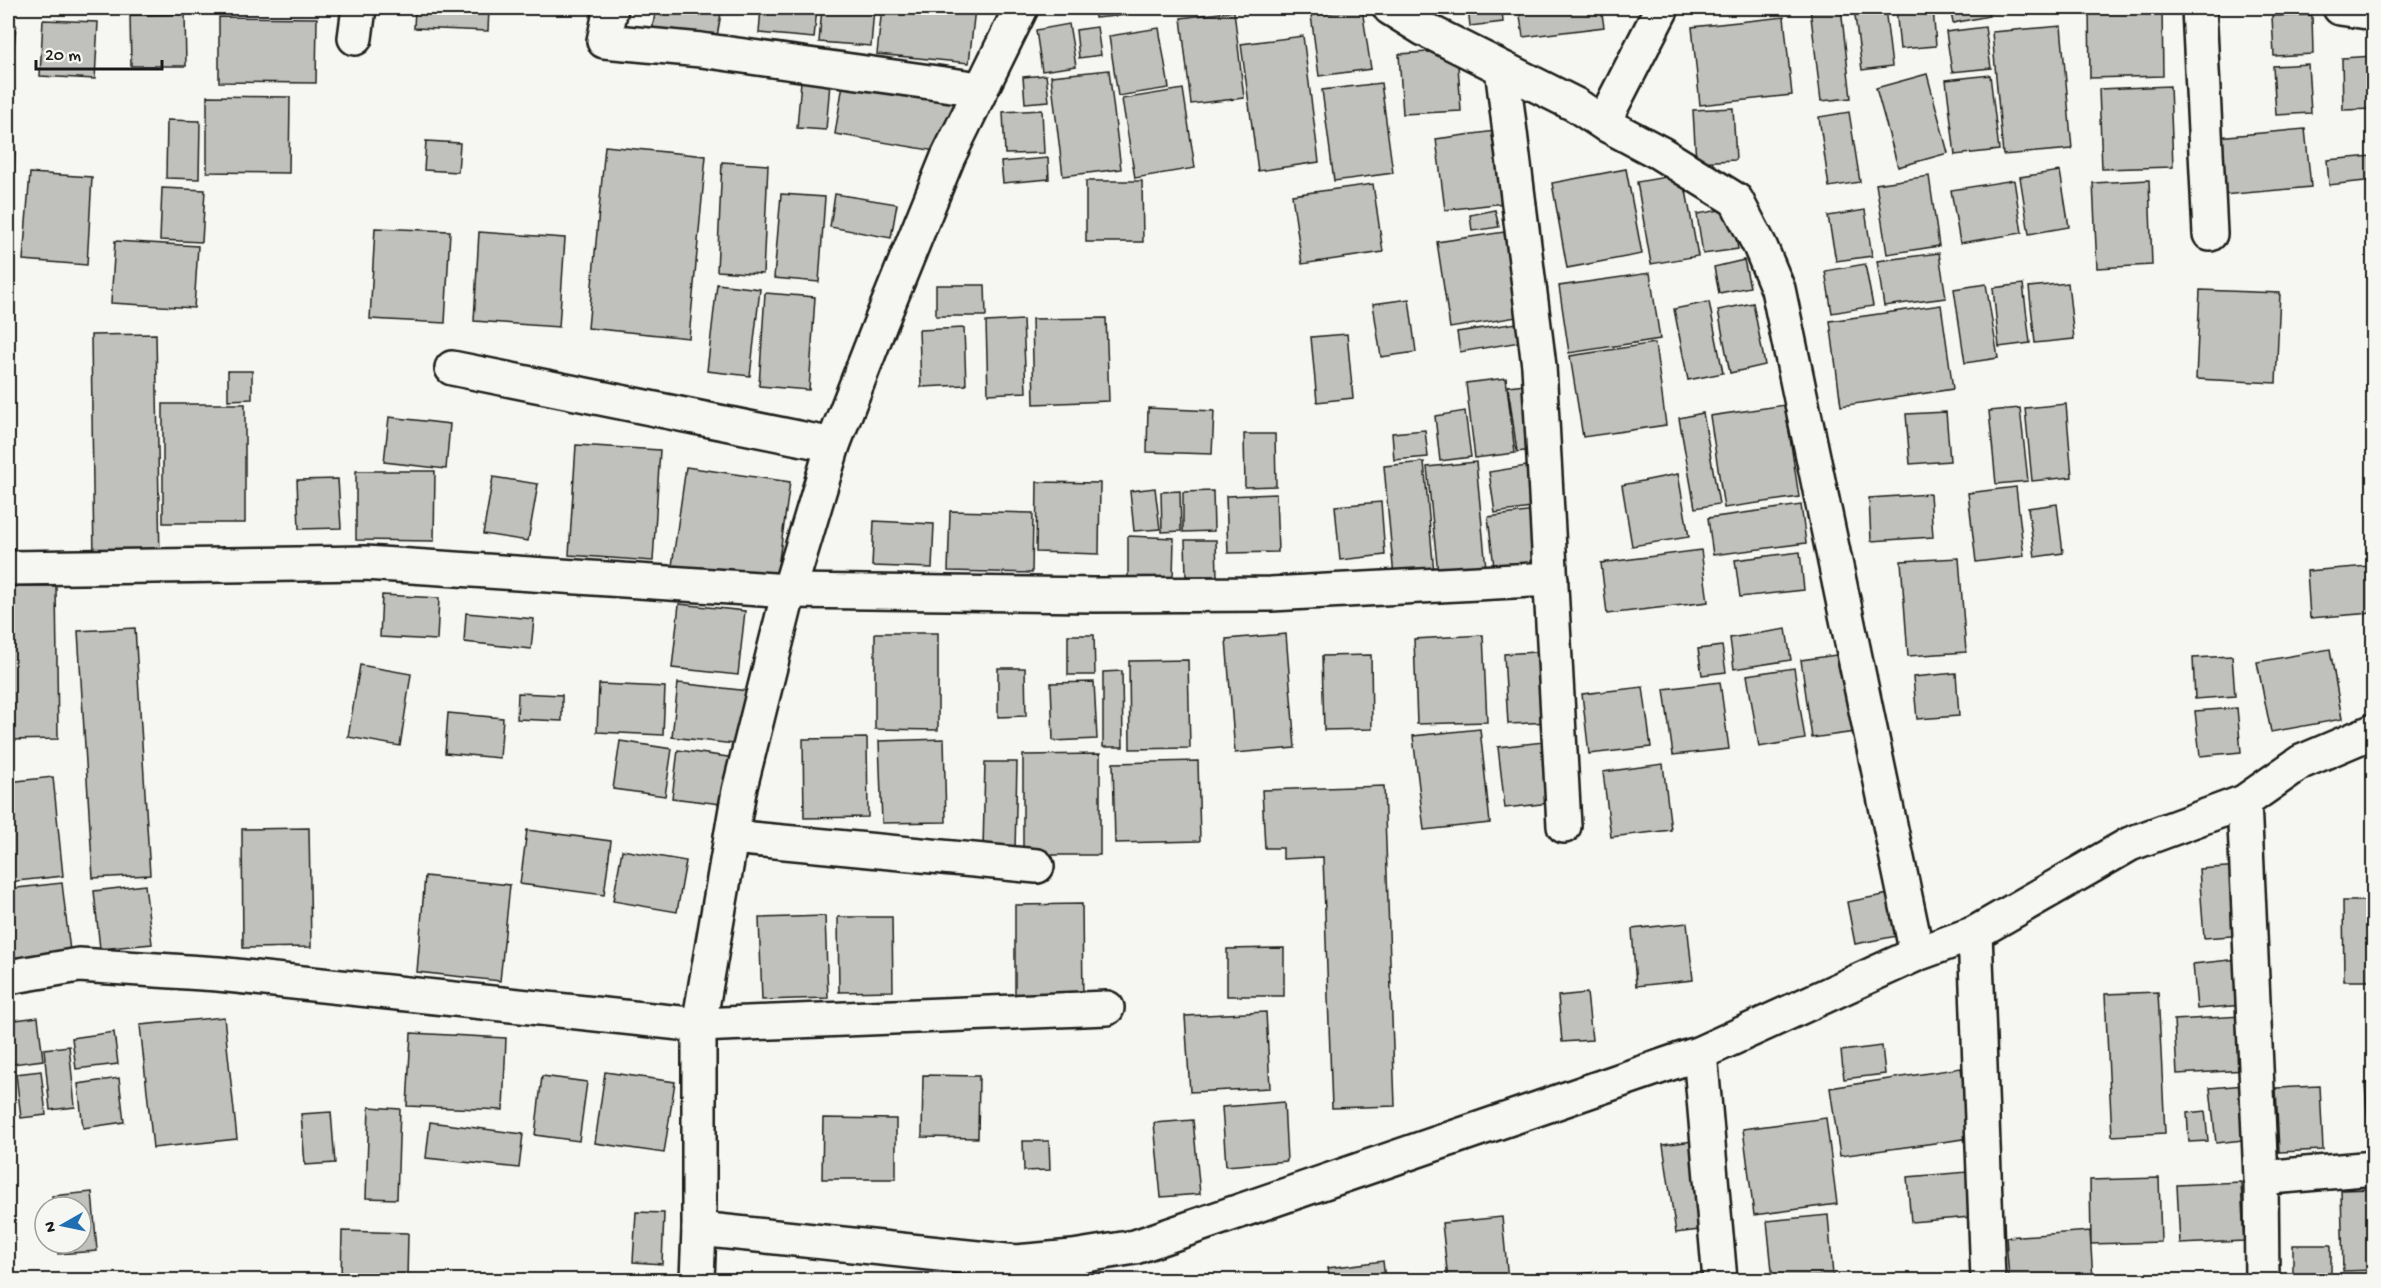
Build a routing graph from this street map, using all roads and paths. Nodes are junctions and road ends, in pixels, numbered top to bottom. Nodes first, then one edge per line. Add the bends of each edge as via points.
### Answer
1 (611, 8) edge
2 (1021, 8) edge
3 (1390, 8) edge
4 (1662, 8) edge
5 (2199, 8) edge
6 (2340, 8) edge
7 (2373, 13) edge
8 (1502, 68) junction
9 (980, 89) junction
10 (1603, 123) junction
11 (2210, 234) dead end
12 (452, 368) dead end
13 (832, 445) junction
14 (8, 568) edge
15 (1551, 579) junction
16 (789, 591) junction
17 (2373, 731) edge
18 (2244, 802) junction
19 (1564, 826) dead end
20 (731, 837) junction
21 (1037, 866) dead end
22 (1975, 933) junction
23 (1917, 954) junction
24 (8, 977) edge
25 (1107, 1008) dead end
26 (699, 1025) junction
27 (1700, 1053) junction
28 (2373, 1168) edge
29 (2261, 1178) junction
30 (699, 1229) junction
31 (1988, 1279) edge
32 (697, 1281) edge
33 (1720, 1281) edge
34 (2262, 1281) edge

1 - 9 street via 604,41 701,50
2 - 9 street
3 - 8 street
4 - 10 street
5 - 11 street
6 - 7 street
8 - 10 street
8 - 15 street via 1539,366
9 - 13 street via 948,157
10 - 23 street via 1736,200 1778,289
12 - 13 street
13 - 16 street
14 - 16 street via 365,563
15 - 16 street via 1271,594
15 - 19 street
16 - 20 street
17 - 18 street via 2301,762
18 - 22 street via 2130,844
18 - 29 street
20 - 21 street
20 - 26 street
22 - 23 street
22 - 31 street
23 - 27 street
24 - 26 street via 79,965 218,974
25 - 26 street
26 - 30 street
27 - 30 street via 1124,1249 1016,1262
27 - 33 street
28 - 29 street
29 - 34 street
30 - 32 street

